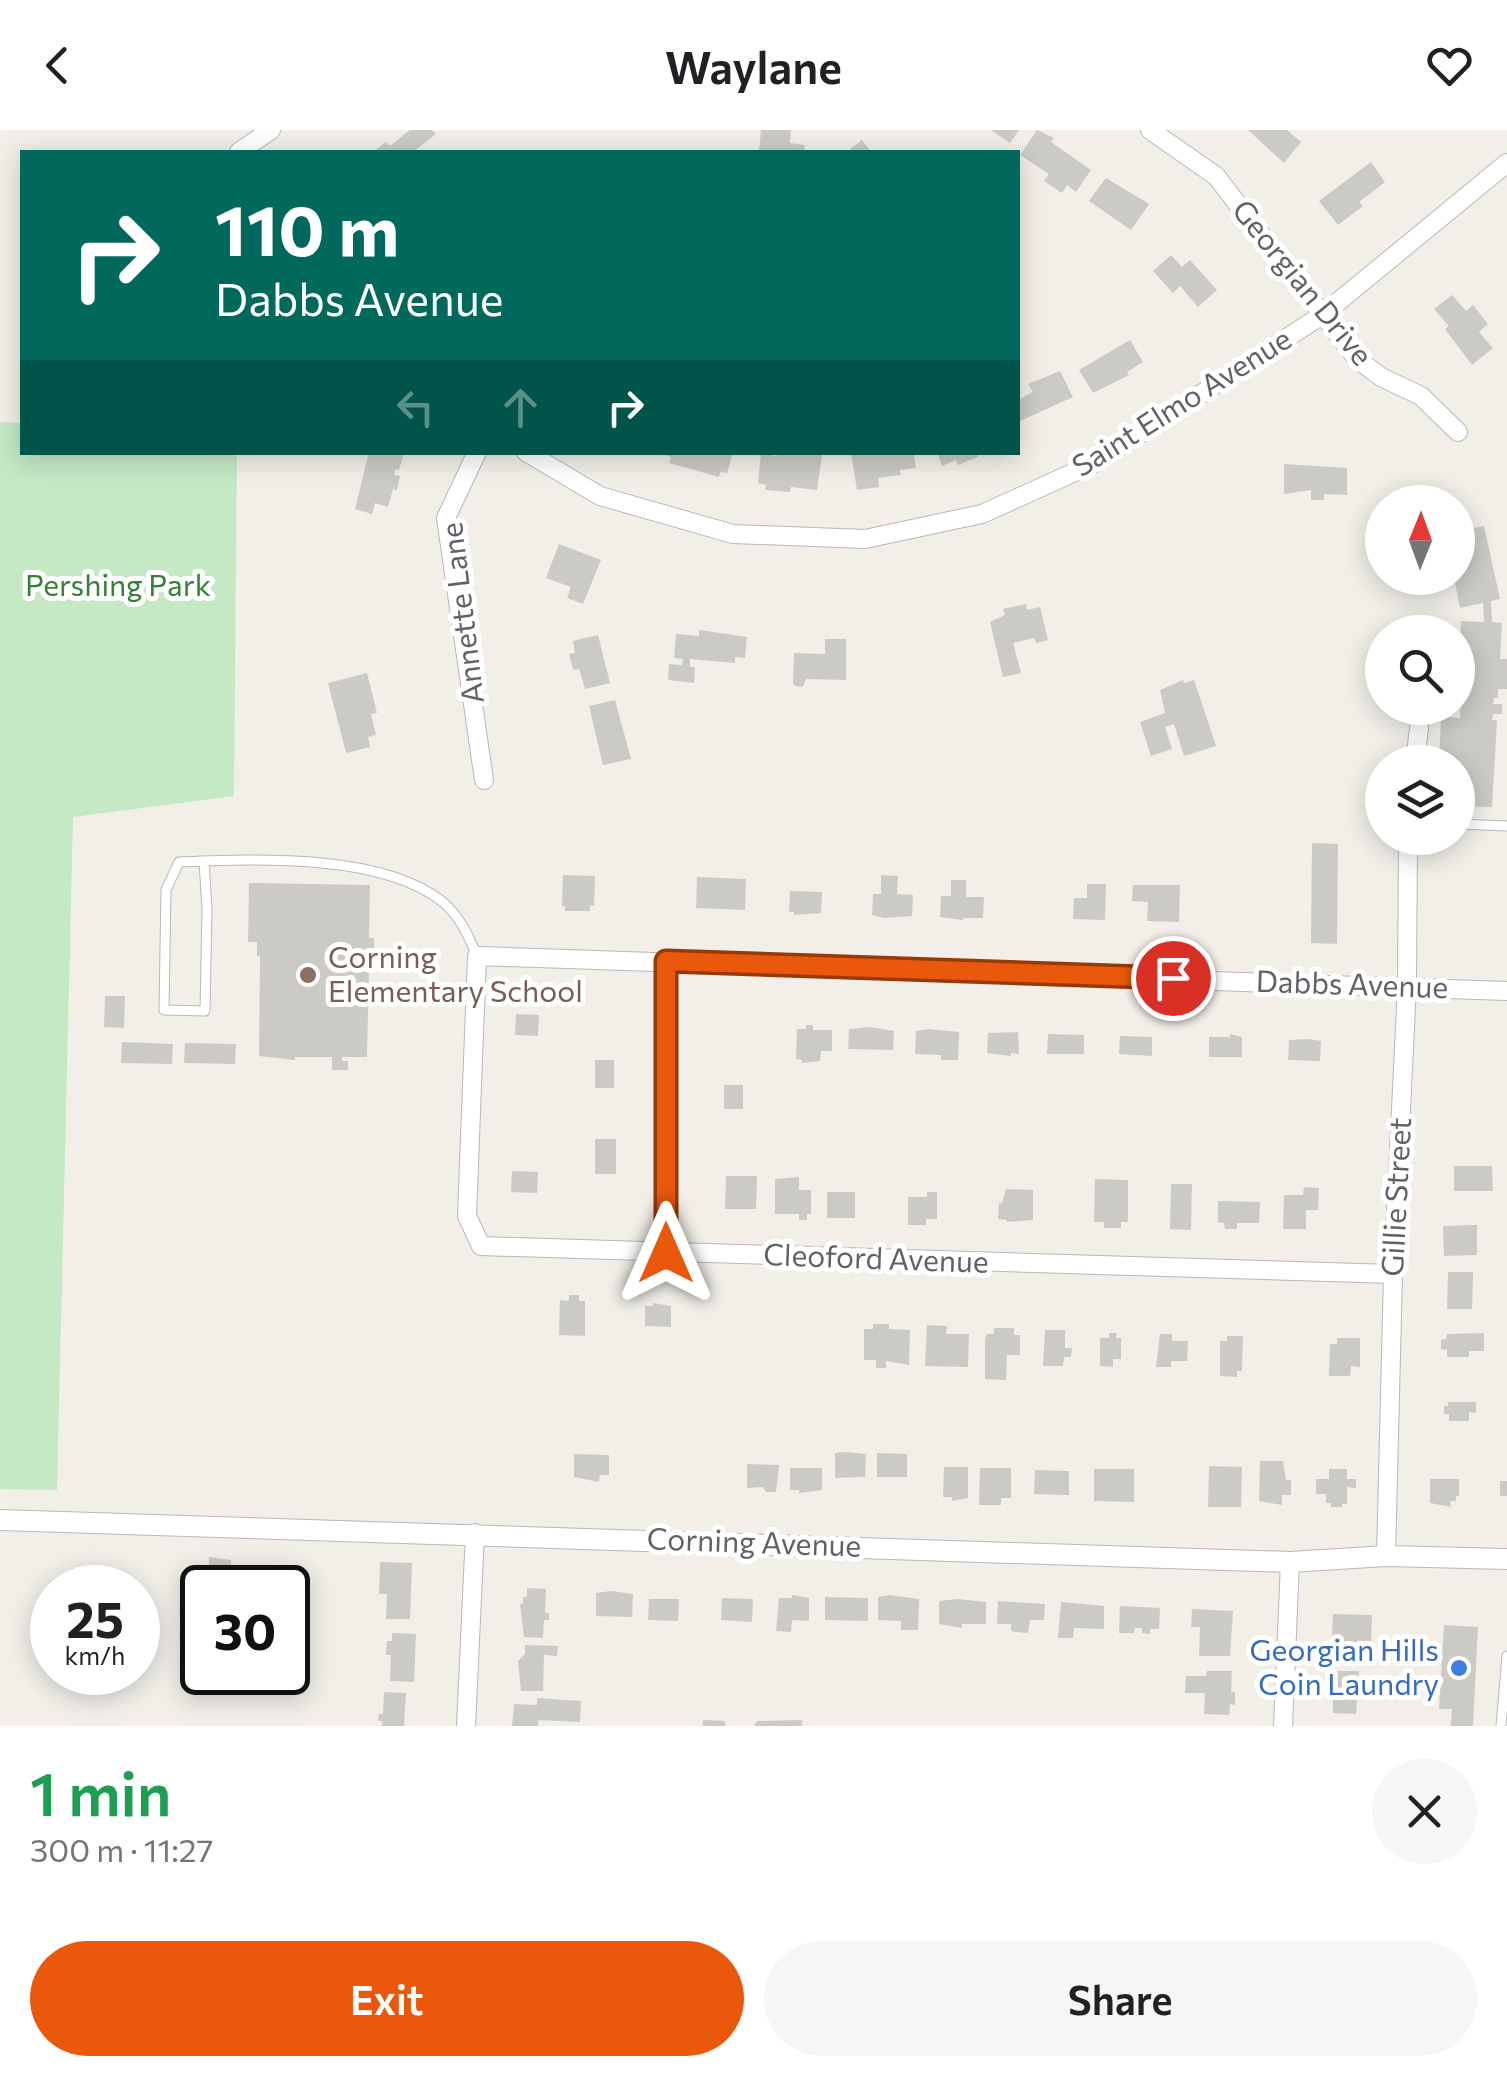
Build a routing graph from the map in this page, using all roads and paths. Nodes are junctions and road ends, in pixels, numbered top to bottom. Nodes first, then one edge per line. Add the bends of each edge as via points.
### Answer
1 (272, 130) edge
2 (1150, 130) edge
3 (242, 150) edge
4 (1507, 164) edge
5 (1322, 315) junction
6 (1458, 432) dead end
7 (476, 455) edge
8 (531, 455) edge
9 (1419, 728) dead end
10 (1417, 745) edge
11 (484, 780) dead end
12 (1475, 825) edge
13 (1507, 826) edge
14 (1408, 855) edge
15 (204, 862) junction
16 (477, 956) junction
17 (666, 961) junction
18 (1407, 986) junction
19 (1507, 991) edge
20 (666, 1253) junction
21 (1393, 1274) junction
22 (0, 1520) edge
23 (475, 1534) junction
24 (1386, 1556) junction
25 (1507, 1560) edge
26 (1290, 1562) junction
27 (1507, 1656) edge
28 (466, 1726) edge
29 (1283, 1726) edge
30 (1501, 1726) edge

1 - 3 street
2 - 5 street, Georgian Drive via 1216,176
4 - 5 street, Saint Elmo Avenue
5 - 6 street, Georgian Drive via 1368,368 1421,396
5 - 8 street, Saint Elmo Avenue via 1097,462 982,514 865,538 733,534 600,496
7 - 11 street, Annette Lane via 446,518
9 - 10 street
12 - 13 lane
14 - 18 street, Gillie Street
15 - 15 lane via 179,862 166,890 164,1010 205,1011
15 - 16 lane via 340,864 390,875 443,902
16 - 17 street, Dabbs Avenue
16 - 20 street, Cleoford Avenue via 466,1216 481,1246
17 - 18 street, Dabbs Avenue
17 - 20 street
18 - 19 street, Dabbs Avenue
18 - 21 street, Gillie Street
20 - 21 street, Cleoford Avenue
21 - 24 street, Gillie Street
22 - 23 street, Corning Avenue
23 - 26 street, Corning Avenue
23 - 28 street
24 - 25 street, Corning Avenue
24 - 26 street, Corning Avenue
26 - 29 street
27 - 30 lane

